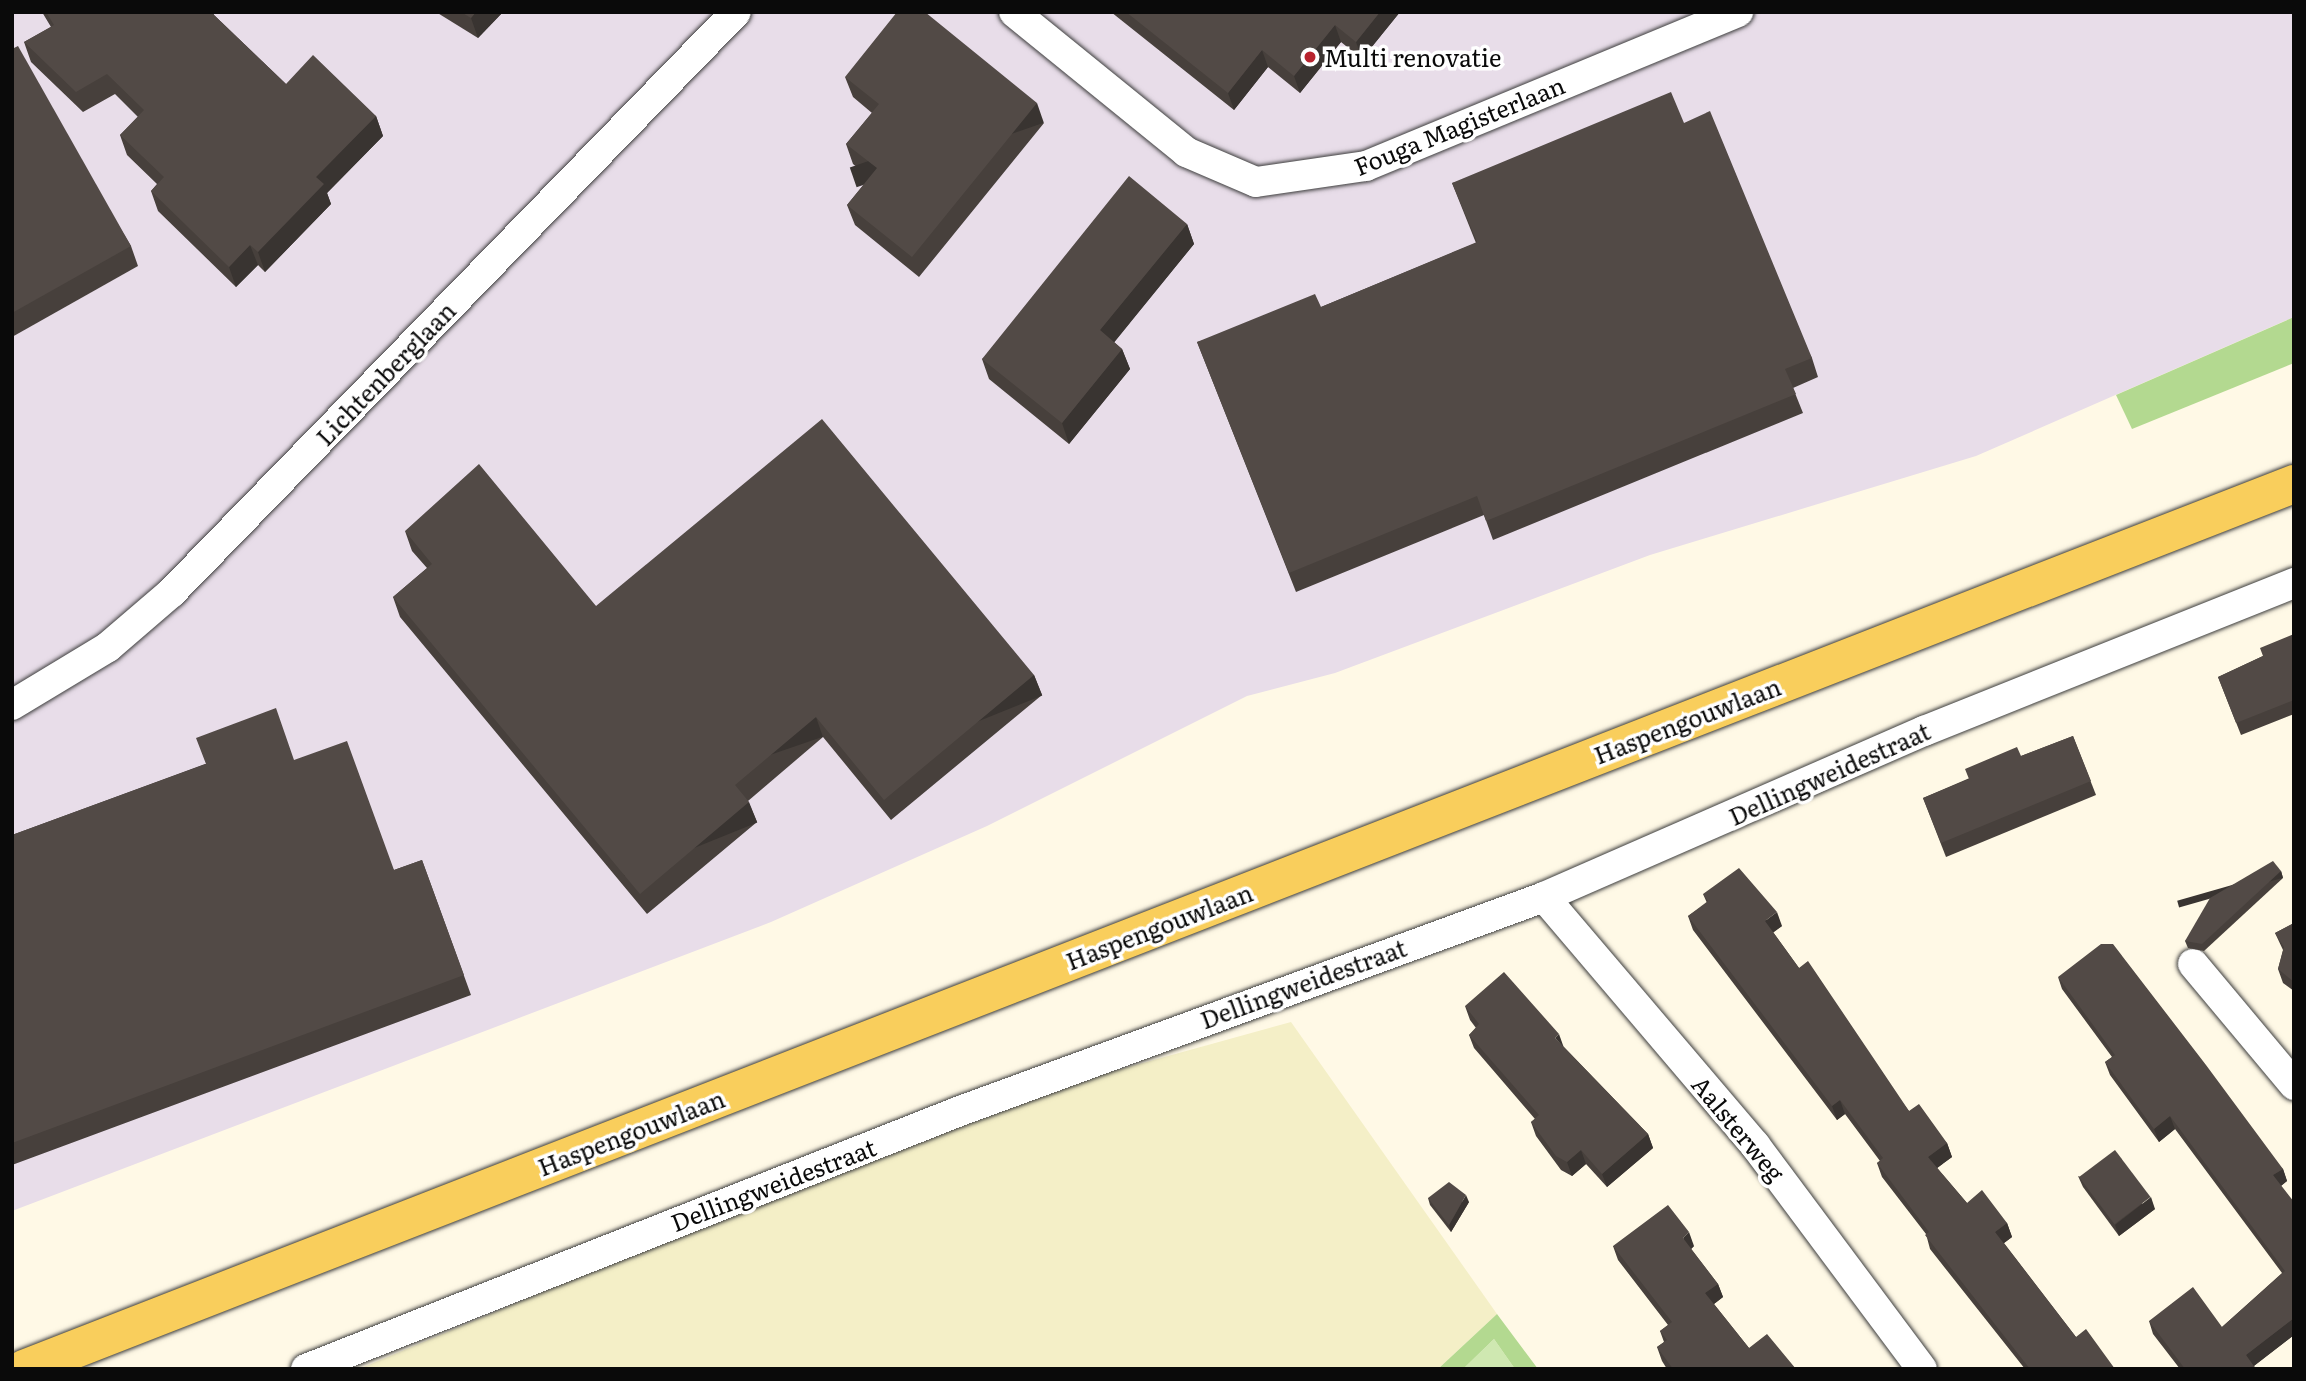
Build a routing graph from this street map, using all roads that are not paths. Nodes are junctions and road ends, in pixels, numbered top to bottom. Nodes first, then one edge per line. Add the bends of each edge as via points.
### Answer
1 (736, 12) edge
2 (1014, 12) edge
3 (1738, 12) edge
4 (2294, 484) edge
5 (2294, 583) edge
6 (12, 705) edge
7 (1545, 897) junction
8 (2193, 964) dead end
9 (2294, 1085) edge
10 (24, 1369) edge
11 (306, 1369) edge
12 (1922, 1369) edge

1 - 6 street, Lichtenberglaan via 171,593 108,647
2 - 3 street, Fouga Magisterlaan via 1186,152 1256,182 1366,166
4 - 10 main road, Haspengouwlaan
5 - 7 street, Dellingweidestraat via 1924,731
7 - 11 street, Dellingweidestraat via 960,1111
7 - 12 street, Aalsterweg via 1755,1145
8 - 9 street

